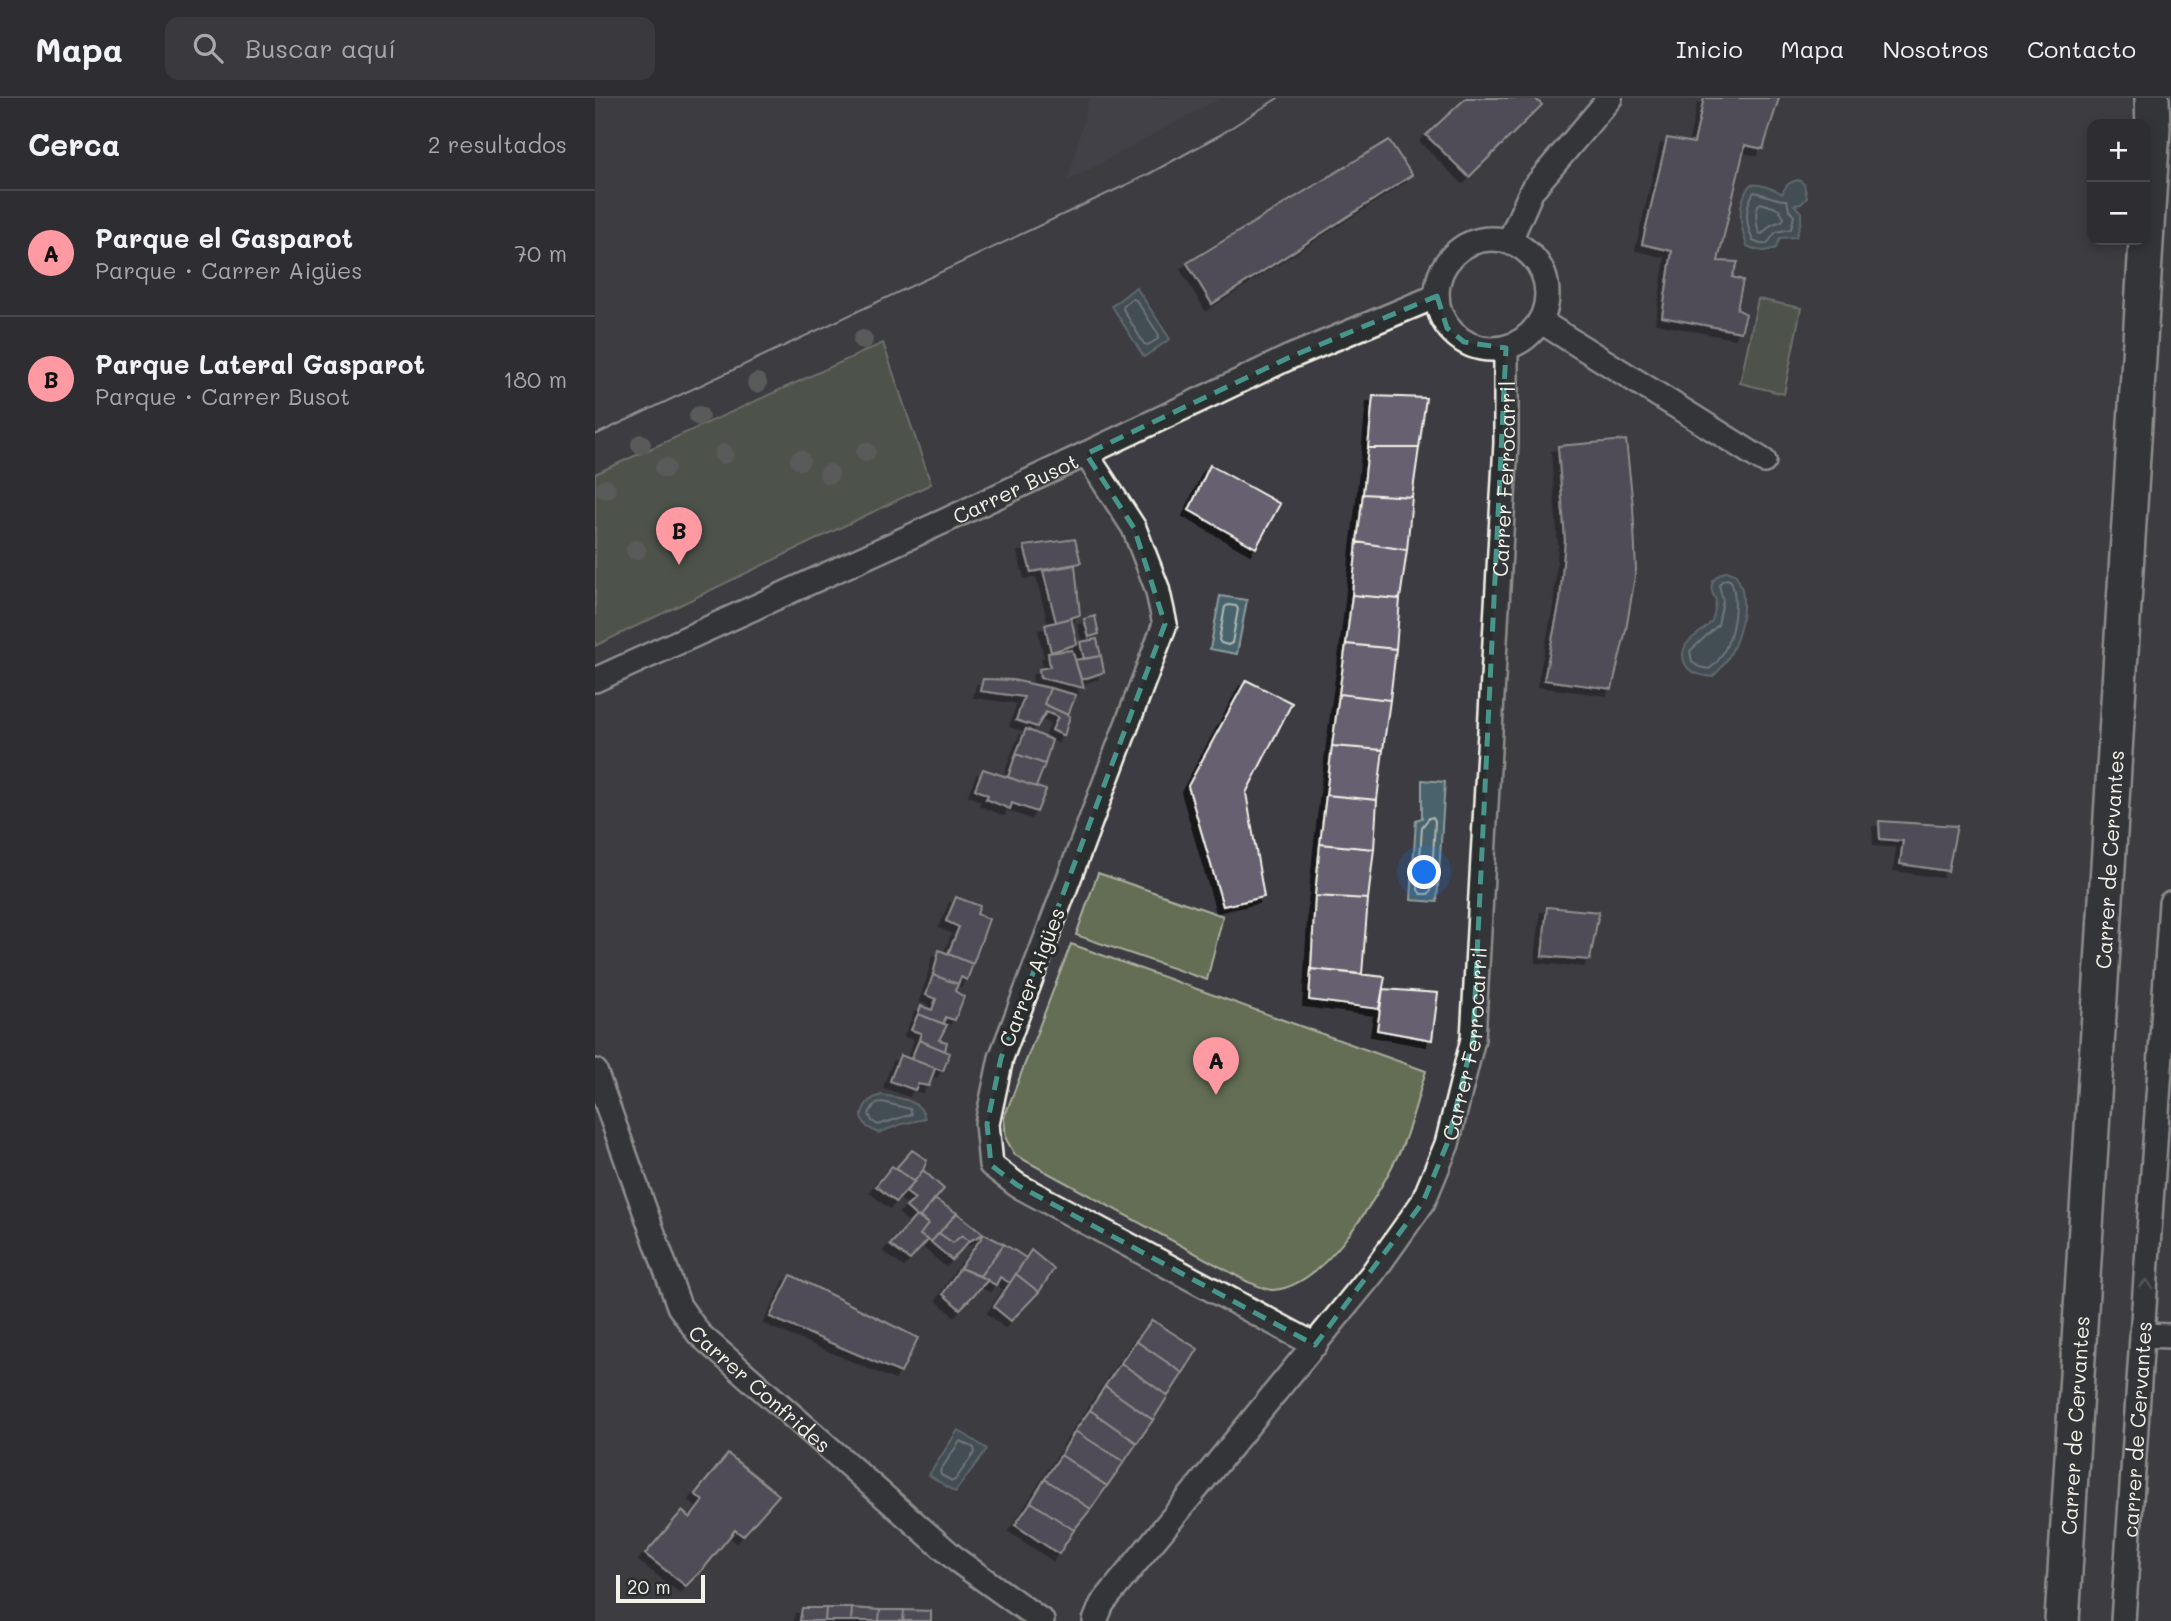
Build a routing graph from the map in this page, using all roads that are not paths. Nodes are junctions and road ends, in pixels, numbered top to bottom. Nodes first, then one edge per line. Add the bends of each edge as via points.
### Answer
1 (1610, 98) edge
2 (2152, 98) edge
3 (1509, 242) junction
4 (1437, 296) junction
5 (1540, 321) junction
6 (1506, 348) junction
7 (1086, 454) junction
8 (1764, 461) dead end
9 (595, 680) edge
10 (2171, 905) edge
11 (595, 1071) edge
12 (2142, 1335) junction
13 (2171, 1336) edge
14 (1315, 1345) junction
15 (1042, 1621) edge
16 (1095, 1621) edge
17 (2062, 1621) edge
18 (2123, 1621) edge

1 - 3 street via 1532,190
2 - 17 main road, Carrer de Cervantes
3 - 4 street via 1477,240 1457,249 1443,266
3 - 5 street via 1536,259 1546,279 1547,301
4 - 6 street via 1447,328 1464,342 1485,349
4 - 7 street, Carrer Busot via 1290,357
5 - 6 street via 1526,338
5 - 8 street
6 - 14 street, Carrer Ferrocarril via 1506,443 1473,1039 1447,1144 1423,1202
7 - 9 street, Carrer Busot
7 - 14 street, Carrer Aigües via 1134,528 1157,587 1165,624 1001,1058 987,1124 991,1165 1017,1185
12 -> 10 street, carrer de Cervantes
11 - 15 street, Carrer Confrides via 679,1306 699,1334 958,1561
12 - 13 street
12 - 18 street, carrer de Cervantes
14 - 16 street, Carrer Ferrocarril via 1102,1604

